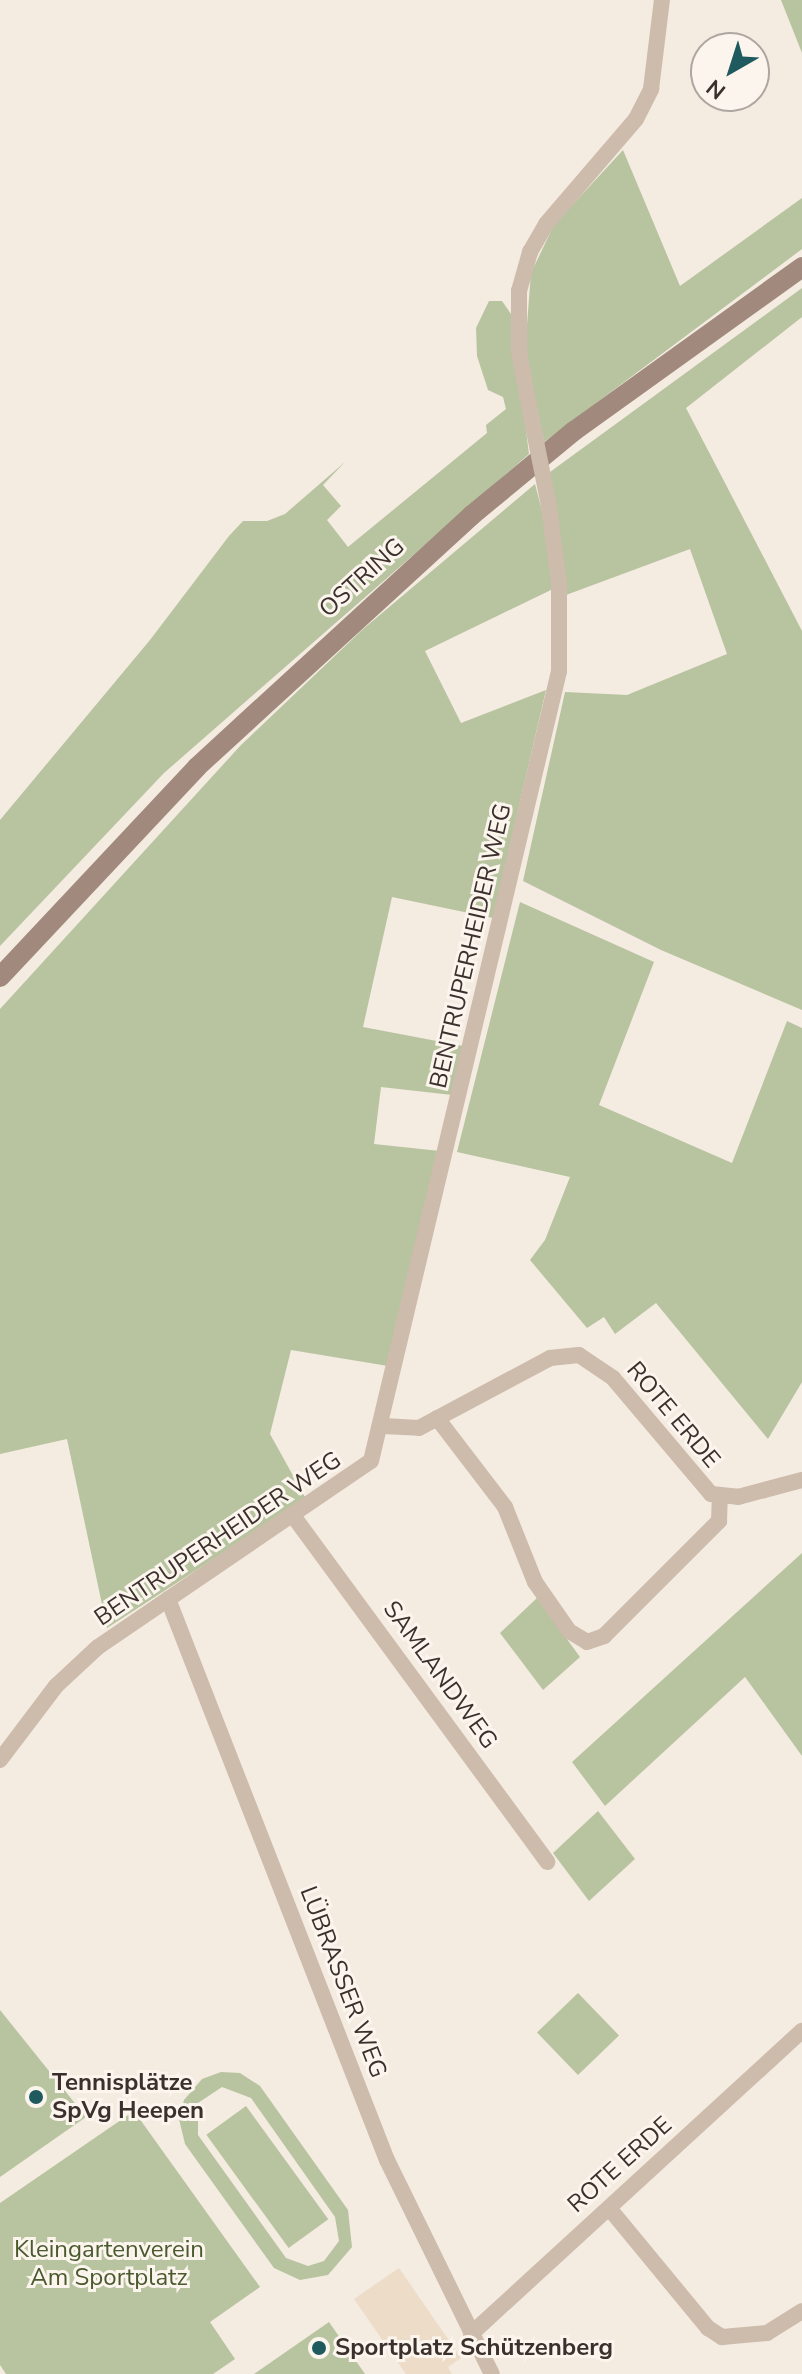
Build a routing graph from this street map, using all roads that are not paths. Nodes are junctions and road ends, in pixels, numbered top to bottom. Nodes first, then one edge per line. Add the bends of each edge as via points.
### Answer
1 (662, 0) edge
2 (802, 267) edge
3 (0, 977) edge
4 (437, 1418) junction
5 (383, 1426) junction
6 (802, 1480) edge
7 (720, 1498) junction
8 (294, 1517) junction
9 (168, 1599) junction
10 (0, 1760) edge
11 (547, 1862) dead end
12 (802, 2031) edge
13 (609, 2208) junction
14 (802, 2311) edge
15 (471, 2334) junction
16 (492, 2374) edge

1 - 5 street, BENTRUPERHEIDER WEG, bridge via 651,89 636,119 546,224 530,252 519,291 519,352 559,584 559,671
2 - 3 main road, OSTRING via 574,431 472,515 197,767
4 - 5 street, ROTE ERDE via 410,1430
4 - 7 street, ROTE ERDE via 550,1358 579,1355 613,1378 701,1486
4 - 7 street via 505,1507 535,1582 569,1631 587,1642 604,1636 719,1521
5 - 8 street, BENTRUPERHEIDER WEG via 365,1470
6 - 7 street, ROTE ERDE
8 - 9 street, BENTRUPERHEIDER WEG
8 - 11 street, SAMLANDWEG
9 - 10 street, BENTRUPERHEIDER WEG via 64,1678
9 - 15 street, LÜBRASSER WEG via 382,2148
12 - 13 street, ROTE ERDE
13 - 14 street via 708,2328 722,2337 767,2333
13 - 15 street, ROTE ERDE
15 - 16 street, LÜBRASSER WEG

